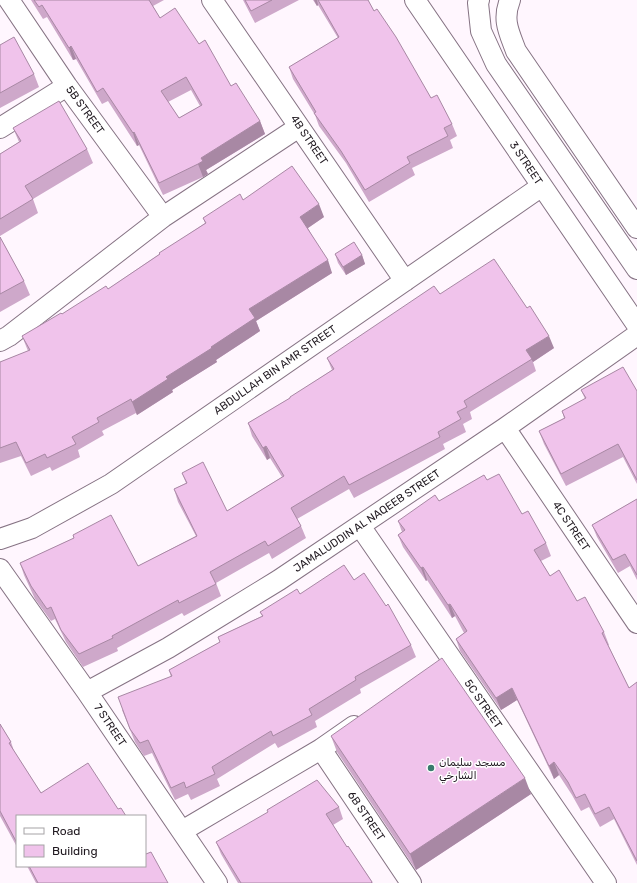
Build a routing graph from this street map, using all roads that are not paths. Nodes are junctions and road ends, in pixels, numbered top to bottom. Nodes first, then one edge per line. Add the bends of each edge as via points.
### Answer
1 (9, 0) edge
2 (212, 0) edge
3 (415, 0) edge
4 (510, 0) edge
5 (481, 1) edge
6 (67, 86) junction
7 (300, 127) junction
8 (0, 128) edge
9 (542, 186) junction
10 (163, 217) junction
11 (637, 228) edge
12 (637, 269) edge
13 (405, 281) junction
14 (637, 325) edge
15 (637, 335) edge
16 (0, 341) edge
17 (505, 428) junction
18 (360, 526) junction
19 (0, 539) edge
20 (0, 569) edge
21 (637, 623) edge
22 (87, 692) junction
23 (367, 717) edge
24 (321, 749) junction
25 (182, 831) junction
26 (217, 883) edge
27 (411, 883) edge
28 (606, 883) edge

1 - 6 street, 5B STREET
2 - 7 street, 4B STREET
3 - 9 street, 3 STREET
4 - 11 street via 506,24 516,51
5 - 12 street via 481,31 496,64
6 - 8 street
6 - 10 street, 5B STREET
7 - 10 street
7 - 13 street, 4B STREET
9 - 13 street, ABDULLAH BIN AMR STREET
9 - 14 street, 3 STREET
10 - 16 street
13 - 19 street, ABDULLAH BIN AMR STREET via 110,484 32,528
15 - 17 street, JAMALUDDIN AL NAQEEB STREET
17 - 18 street, JAMALUDDIN AL NAQEEB STREET
17 - 21 street, 4C STREET
18 - 22 street, JAMALUDDIN AL NAQEEB STREET via 279,580 168,648
18 - 28 street, 5C STREET via 444,663
20 - 22 street, 7 STREET
22 - 25 street, 7 STREET
23 - 24 street
24 - 25 street
24 - 27 street, 6B STREET
25 - 26 street, 7 STREET

